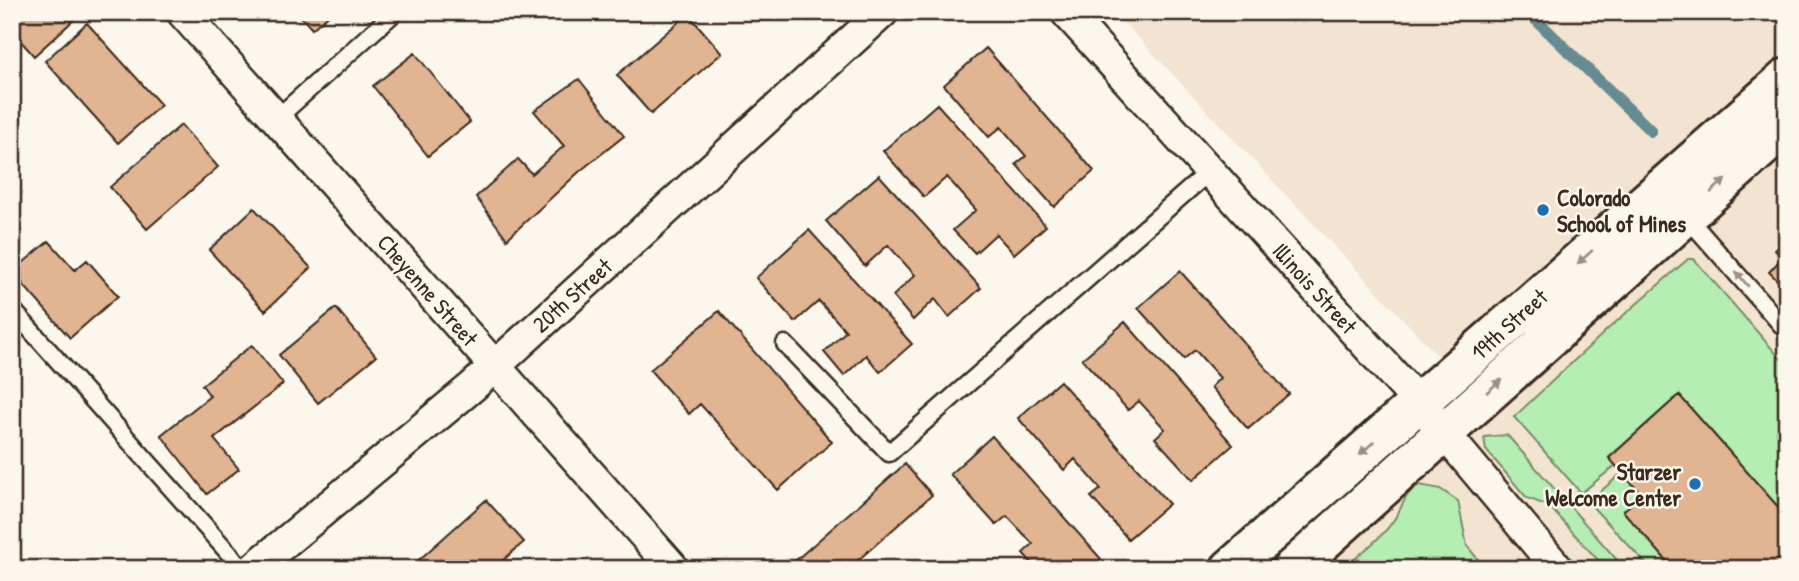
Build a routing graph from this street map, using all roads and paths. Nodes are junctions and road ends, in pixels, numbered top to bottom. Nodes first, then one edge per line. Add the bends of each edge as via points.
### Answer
1 (182, 12) edge
2 (395, 12) edge
3 (883, 12) edge
4 (1066, 12) edge
5 (1787, 78) edge
6 (276, 119) junction
7 (1787, 125) edge
8 (1210, 170) junction
9 (1685, 215) junction
10 (12, 309) edge
11 (1787, 331) edge
12 (785, 344) dead end
13 (494, 366) junction
14 (1431, 418) junction
15 (1235, 567) edge
16 (243, 569) edge
17 (253, 569) edge
18 (674, 569) edge
19 (1292, 569) edge
20 (1558, 569) edge

1 - 6 street, Cheyenne Street
2 - 6 lane
3 - 13 street, 20th Street
4 - 8 street, Illinois Street
5 -> 14 main road, 19th Street
6 - 13 street, Cheyenne Street
9 -> 7 main road, 19th Street
8 - 12 lane via 889,453
8 - 14 street, Illinois Street
11 -> 9 lane
14 -> 9 main road, 19th Street
10 - 16 lane
13 - 17 street, 20th Street
13 - 18 street, Cheyenne Street
14 -> 15 main road, 19th Street
14 - 19 main road, 19th Street
14 - 20 street, Illinois Street

